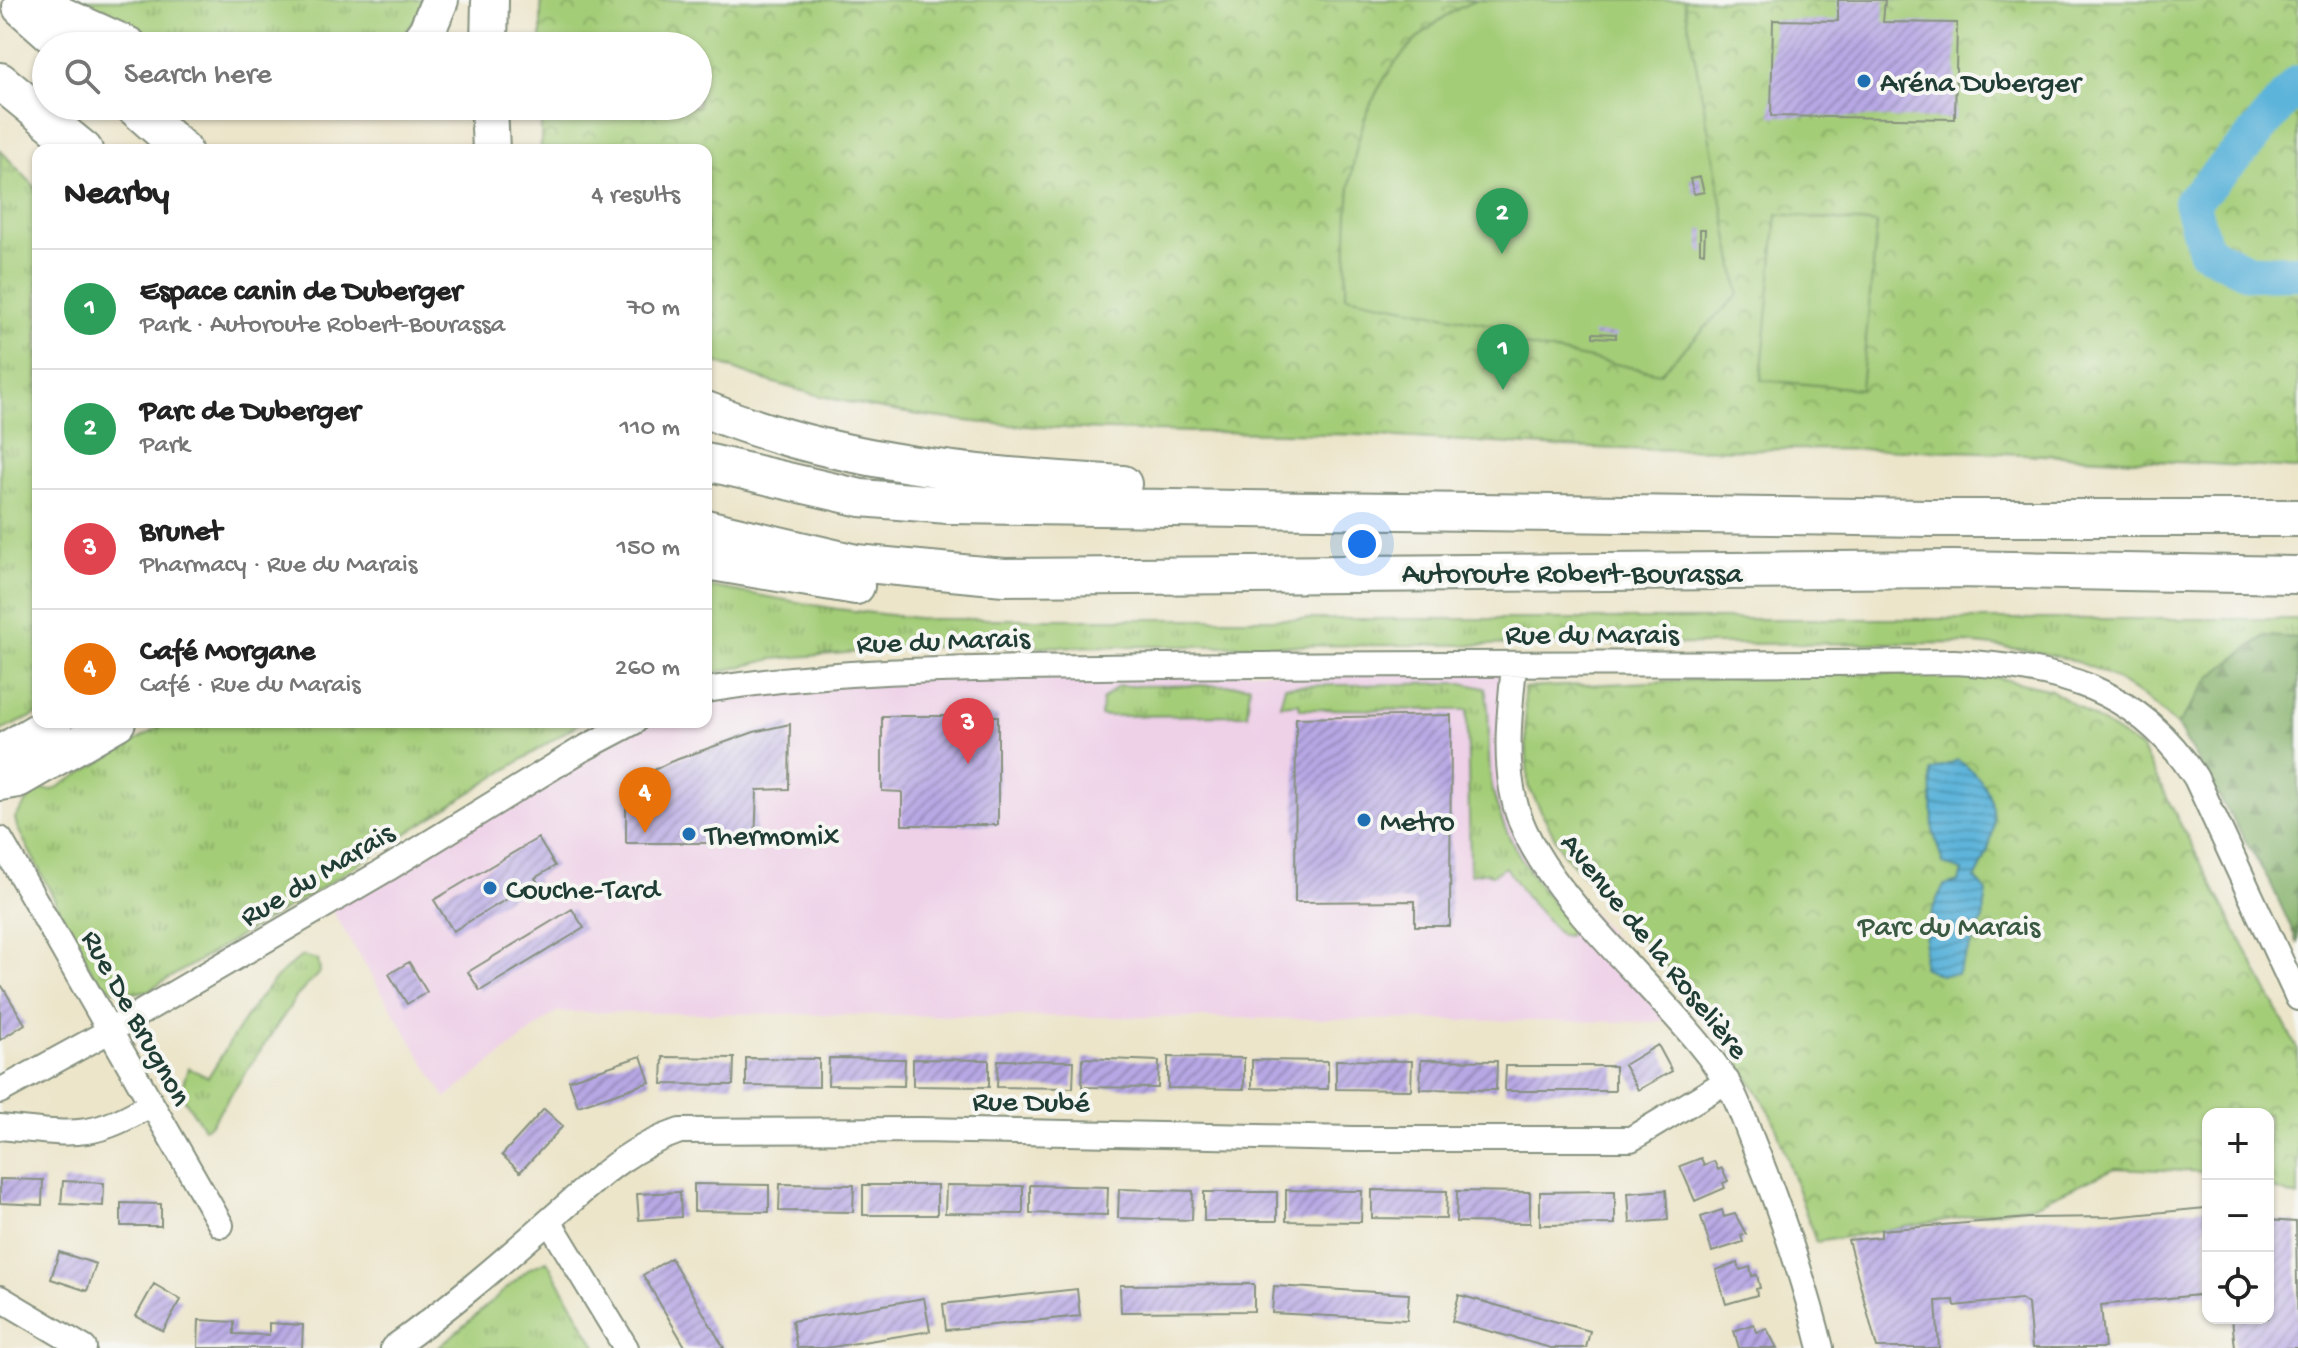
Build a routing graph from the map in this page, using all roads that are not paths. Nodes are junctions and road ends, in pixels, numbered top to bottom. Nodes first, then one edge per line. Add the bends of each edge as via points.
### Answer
1 (12, 0) edge
2 (28, 0) edge
3 (440, 0) edge
4 (490, 0) edge
5 (49, 32) edge
6 (98, 32) edge
7 (423, 32) edge
8 (489, 32) edge
9 (0, 81) edge
10 (0, 92) edge
11 (32, 107) edge
12 (47, 120) edge
13 (149, 120) edge
14 (490, 120) edge
15 (43, 144) edge
16 (77, 144) edge
17 (176, 144) edge
18 (491, 144) edge
19 (712, 412) edge
20 (712, 463) edge
21 (1354, 511) junction
22 (2298, 518) edge
23 (712, 529) edge
24 (712, 562) edge
25 (2298, 575) edge
26 (1004, 577) junction
27 (1514, 666) junction
28 (712, 689) edge
29 (44, 728) edge
30 (107, 728) edge
31 (623, 728) edge
32 (0, 754) edge
33 (0, 782) edge
34 (0, 839) edge
35 (2298, 998) edge
36 (111, 1030) junction
37 (1727, 1081) junction
38 (0, 1091) edge
39 (149, 1105) junction
40 (0, 1127) edge
41 (549, 1221) junction
42 (221, 1225) dead end
43 (0, 1298) edge
44 (84, 1348) edge
45 (393, 1348) edge
46 (626, 1348) edge
47 (1821, 1348) edge

1 - 5 highway
2 - 6 highway
3 - 7 highway
4 - 8 highway
9 - 11 highway
10 - 15 highway
12 - 16 highway
13 - 17 highway
14 - 18 highway
19 - 21 highway via 818,448 896,463 996,476 1189,488
20 - 21 highway, Autoroute Robert-Bourassa via 861,498 948,505
21 - 22 highway, Autoroute Robert-Bourassa
23 - 26 highway, Autoroute Robert-Bourassa via 856,563
24 - 26 highway via 926,593
25 - 26 highway, Autoroute Robert-Bourassa via 1937,569
27 - 28 street, Rue du Marais via 888,671
27 - 35 street, Rue du Marais via 1954,662 2077,680 2120,699 2177,747
27 - 37 street, Avenue de la Roselière via 1510,768 1523,828 1585,915 1680,1019
29 - 32 highway
30 - 33 highway via 18,779
31 - 36 street, Rue du Marais
34 - 36 street, Rue De Brugnon
36 - 38 street, Rue du Marais
36 - 39 street, Rue De Brugnon
37 - 41 street, Rue Dubé via 1631,1139 680,1131 646,1142 617,1160
37 - 47 street, Avenue de la Roselière via 1800,1265
39 - 40 street via 115,1126 93,1132
39 - 42 street, Rue De Brugnon
41 - 45 street, Rue Dubé
41 - 46 street
43 - 44 street

